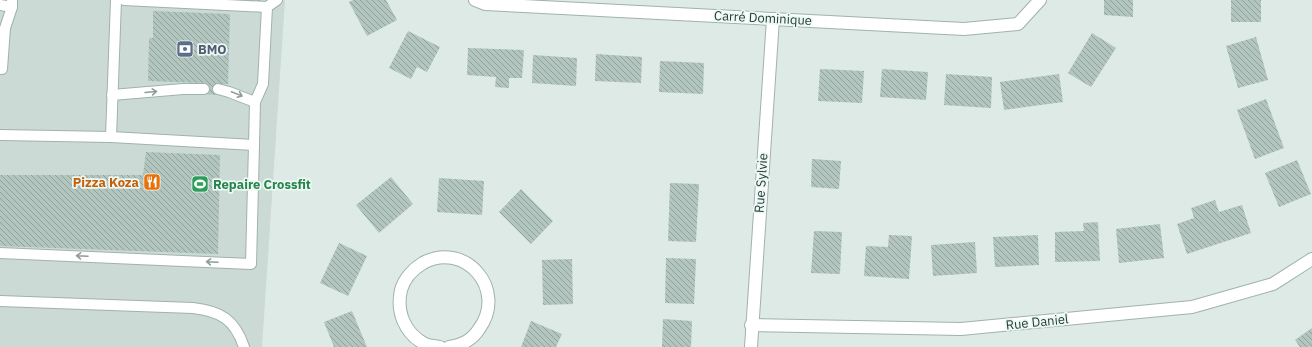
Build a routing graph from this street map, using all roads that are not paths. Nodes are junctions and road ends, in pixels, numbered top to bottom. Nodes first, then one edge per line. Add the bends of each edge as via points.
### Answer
1 (116, 0) edge
2 (124, 0) edge
3 (276, 0) edge
4 (475, 0) edge
5 (1040, 0) edge
6 (12, 4) edge
7 (0, 5) edge
8 (267, 7) junction
9 (773, 19) junction
10 (0, 69) edge
11 (204, 89) dead end
12 (218, 90) dead end
13 (112, 95) junction
14 (255, 102) junction
15 (0, 135) edge
16 (110, 137) junction
17 (254, 145) junction
18 (0, 253) edge
19 (1312, 259) edge
20 (0, 301) edge
21 (751, 325) junction
22 (244, 347) edge
23 (440, 347) edge
24 (449, 347) edge
25 (751, 347) edge

1 - 13 lane
2 - 8 lane
3 - 8 lane
4 - 9 street, Carré Dominique via 485,4
5 - 9 street, Carré Dominique via 1018,24 964,29
6 - 7 lane
6 - 10 lane via 5,28
8 - 14 lane via 263,84
9 - 21 street, Rue Sylvie
13 -> 11 lane
12 -> 14 lane
13 - 16 lane
14 - 17 lane
15 - 16 lane
16 - 17 lane
17 -> 18 lane via 251,264
19 - 21 street, Rue Daniel via 1274,284 1192,307 960,329
20 - 22 lane via 207,310 219,314 230,322
21 - 25 street, Rue Sylvie
23 - 24 street via 426,344 413,336 401,315 399,300 402,284 416,267 438,258 453,258 468,264 482,278 487,289 489,305 486,320 473,337 460,345

